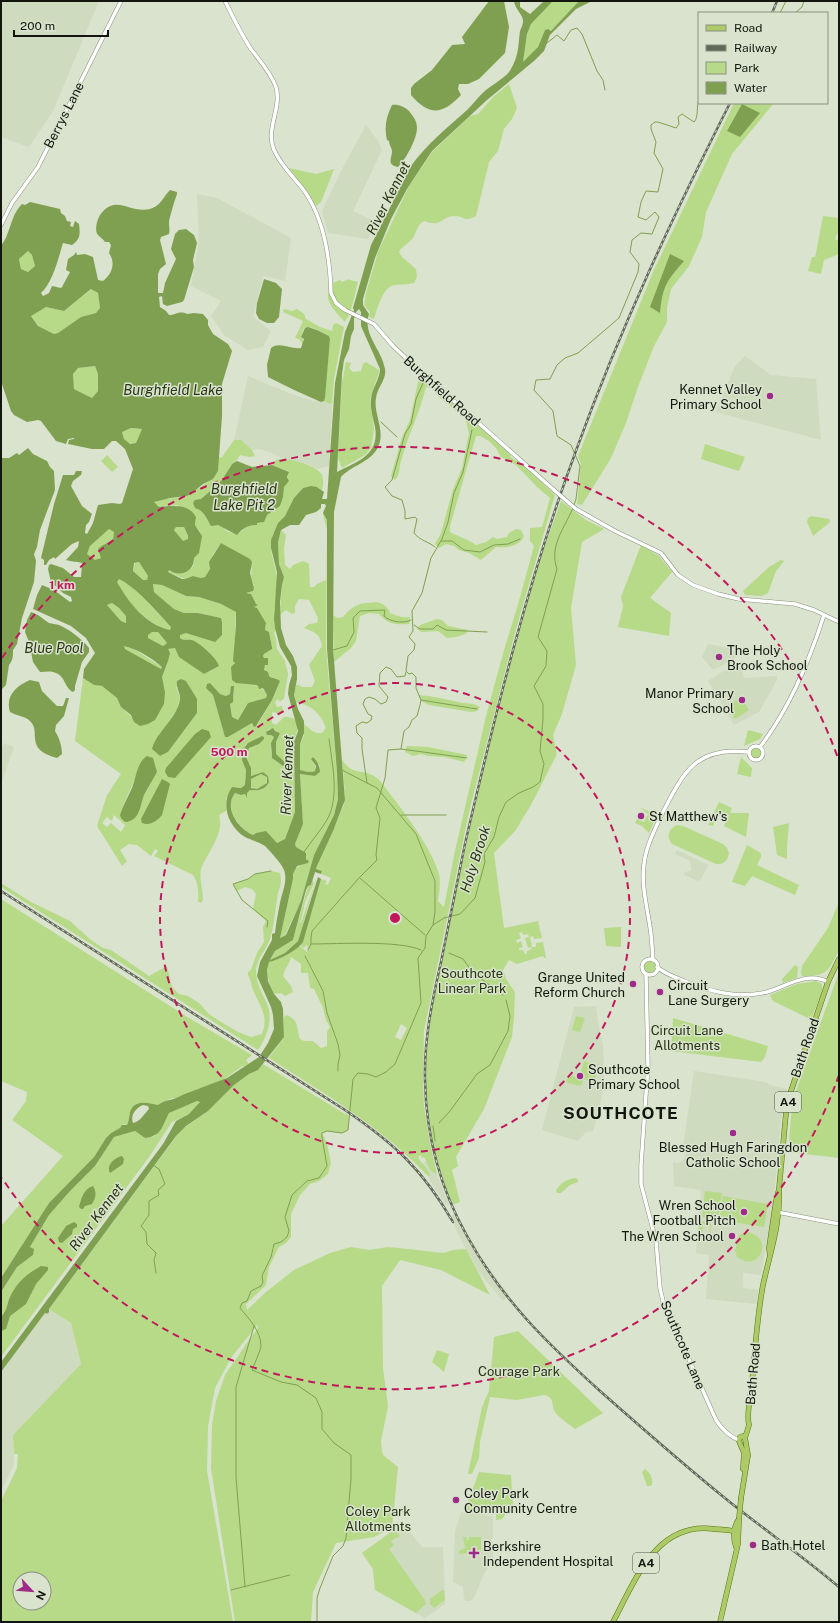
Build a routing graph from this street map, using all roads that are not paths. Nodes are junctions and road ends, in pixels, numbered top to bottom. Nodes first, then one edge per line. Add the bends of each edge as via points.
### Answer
1 (121, 1) edge
2 (225, 1) edge
3 (1, 224) edge
4 (824, 615) junction
5 (839, 622) edge
6 (760, 747) junction
7 (748, 752) junction
8 (651, 945) junction
9 (839, 959) edge
10 (648, 960) junction
11 (653, 960) junction
12 (657, 967) junction
13 (656, 972) junction
14 (667, 974) junction
15 (648, 975) junction
16 (828, 982) junction
17 (777, 1212) junction
18 (839, 1224) edge
19 (742, 1439) junction
20 (738, 1522) junction
21 (723, 1530) junction
22 (736, 1533) junction
23 (613, 1622) edge
24 (720, 1622) edge

1 - 3 street, Berrys Lane via 38,167 12,203
2 - 4 street, Burghfield Road, bridge via 250,48 273,80 278,98 272,129 274,149 315,211 328,254 332,296 336,303 348,312 374,324 410,362 576,509 657,551 678,575 705,590 739,599 795,604
4 - 5 street, Burghfield Road
4 - 6 street via 804,671 788,703
6 - 7 street via 753,746
6 - 7 street via 763,754 758,761 752,760
7 - 8 street via 736,750 712,754 688,769 678,782 650,840 644,864
8 - 10 street
8 - 11 street
9 - 16 main road, Bath Road / A4
10 - 11 street
10 - 15 street via 642,966
11 - 12 street
12 - 13 street
12 - 14 street
13 - 14 street
13 - 15 street
14 - 16 street via 698,987 732,995 768,991 803,978 816,978
15 - 19 street, Southcote Lane via 648,1066 641,1184 656,1241 660,1288 663,1301 711,1410 720,1425 734,1438
16 - 17 main road, Bath Road / A4 via 789,1098
17 - 18 street
17 - 19 main road, Bath Road / A4 via 758,1317 748,1422
19 - 20 main road, Bath Road / A4, bridge via 748,1455
20 - 21 main road
20 - 22 main road, Bath Road / A4
21 - 22 main road, A4
21 - 23 main road, A4 via 690,1529 663,1543 647,1561
22 - 24 main road, Bath Road via 736,1548

